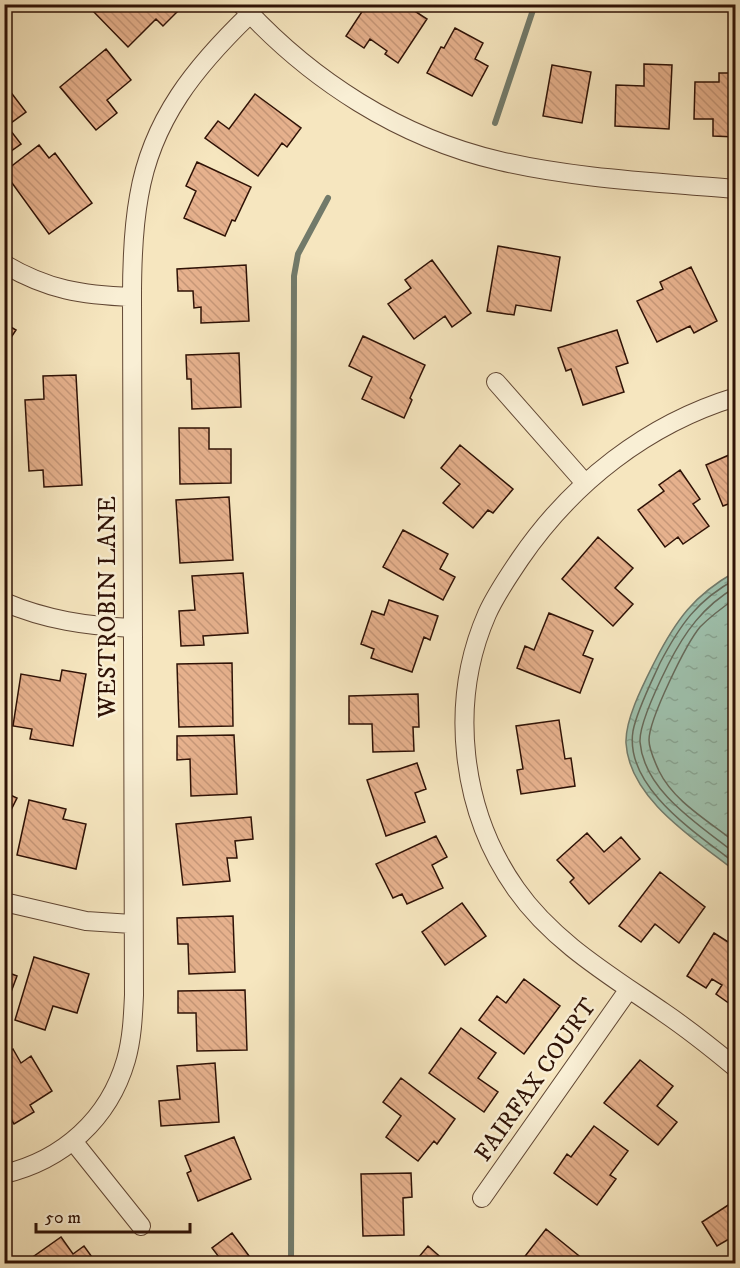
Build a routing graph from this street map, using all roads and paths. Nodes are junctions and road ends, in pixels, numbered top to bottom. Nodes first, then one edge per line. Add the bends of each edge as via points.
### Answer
1 (246, 9) edge
2 (735, 189) edge
3 (4, 264) edge
4 (132, 297) junction
5 (496, 382) dead end
6 (735, 397) edge
7 (585, 483) junction
8 (4, 602) edge
9 (132, 628) junction
10 (4, 902) edge
11 (132, 924) junction
12 (629, 989) junction
13 (735, 1068) edge
14 (73, 1142) junction
15 (4, 1174) edge
16 (482, 1198) dead end
17 (141, 1226) dead end

1 - 2 street via 298,58 365,107 457,148 498,161 568,174
1 - 4 street, WESTROBIN LANE via 171,106 149,154 139,194
3 - 4 street via 69,292
4 - 9 street, WESTROBIN LANE
5 - 7 street
6 - 7 street via 660,430
7 - 12 street via 542,528 486,616 467,686 466,758 480,821 517,891 554,932
8 - 9 street via 43,617 91,627
9 - 11 street, WESTROBIN LANE
10 - 11 street via 86,921
11 - 14 street, WESTROBIN LANE via 133,1015 127,1058 102,1110
12 - 13 street
12 - 16 street, FAIRFAX COURT
14 - 15 street, WESTROBIN LANE via 46,1160
14 - 17 street

